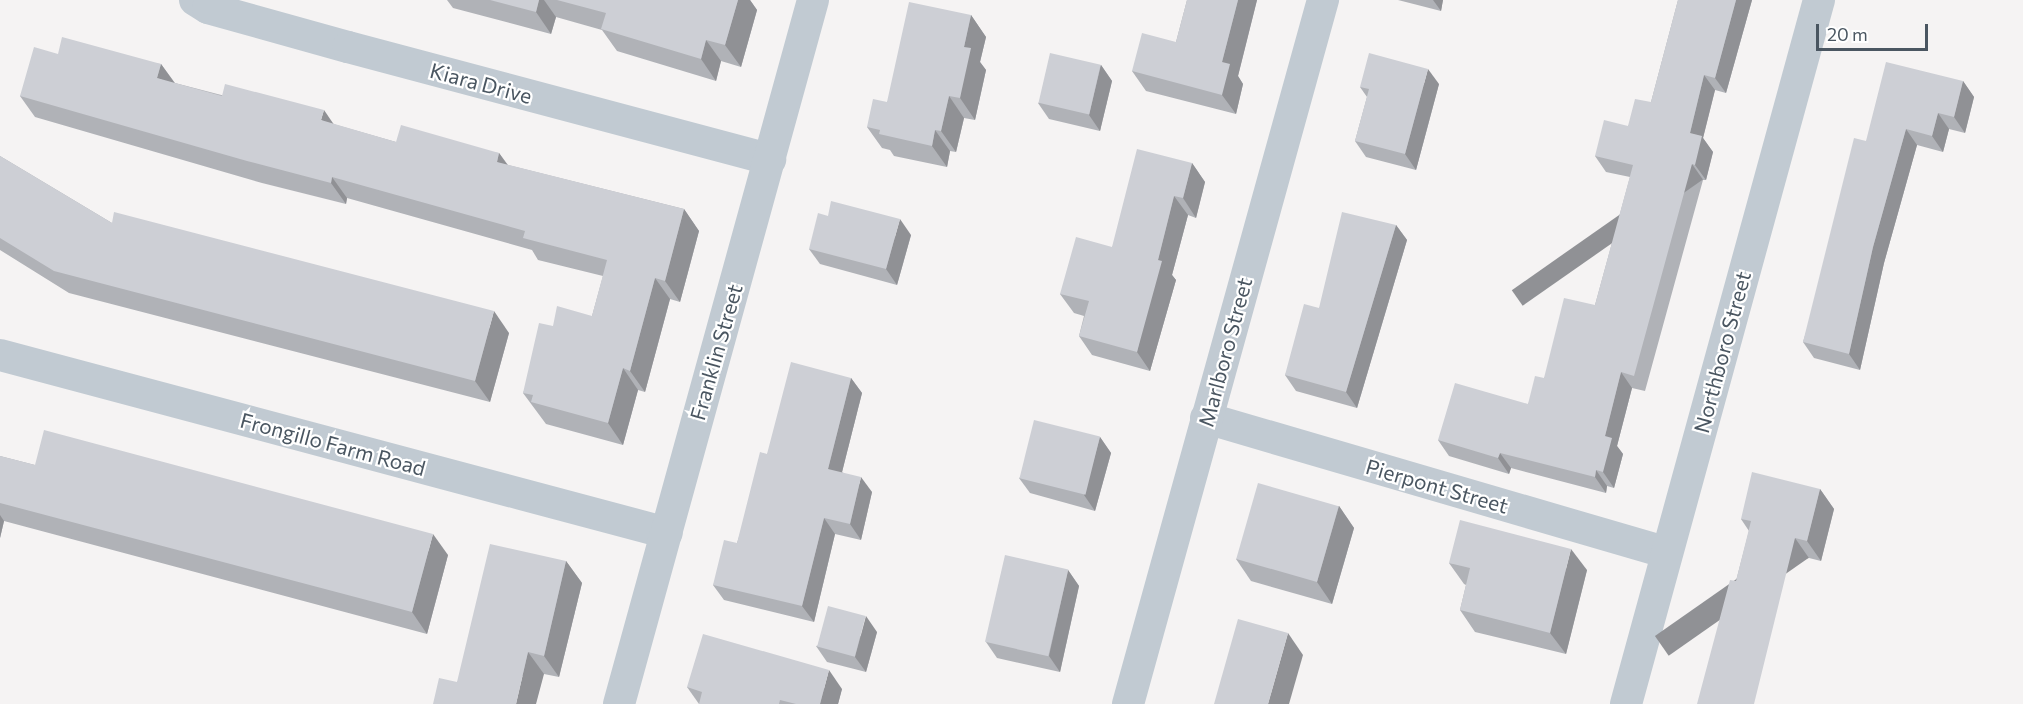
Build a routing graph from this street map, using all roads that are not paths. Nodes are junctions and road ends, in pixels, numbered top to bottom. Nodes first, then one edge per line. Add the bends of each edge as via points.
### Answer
1 (195, 0) edge
2 (813, 0) edge
3 (1323, 0) edge
4 (1819, 0) edge
5 (770, 159) junction
6 (0, 355) edge
7 (1206, 418) junction
8 (667, 533) junction
9 (1667, 553) junction
10 (619, 704) edge
11 (1128, 704) edge
12 (1626, 704) edge

1 - 5 street, Kiara Drive via 208,8 348,47
2 - 5 street, Franklin Street
3 - 7 street, Marlboro Street
4 - 9 street, Northboro Street
5 - 8 street, Franklin Street
6 - 8 street, Frongillo Farm Road
7 - 9 street, Pierpont Street
7 - 11 street, Marlboro Street
8 - 10 street, Franklin Street
9 - 12 street, Northboro Street

